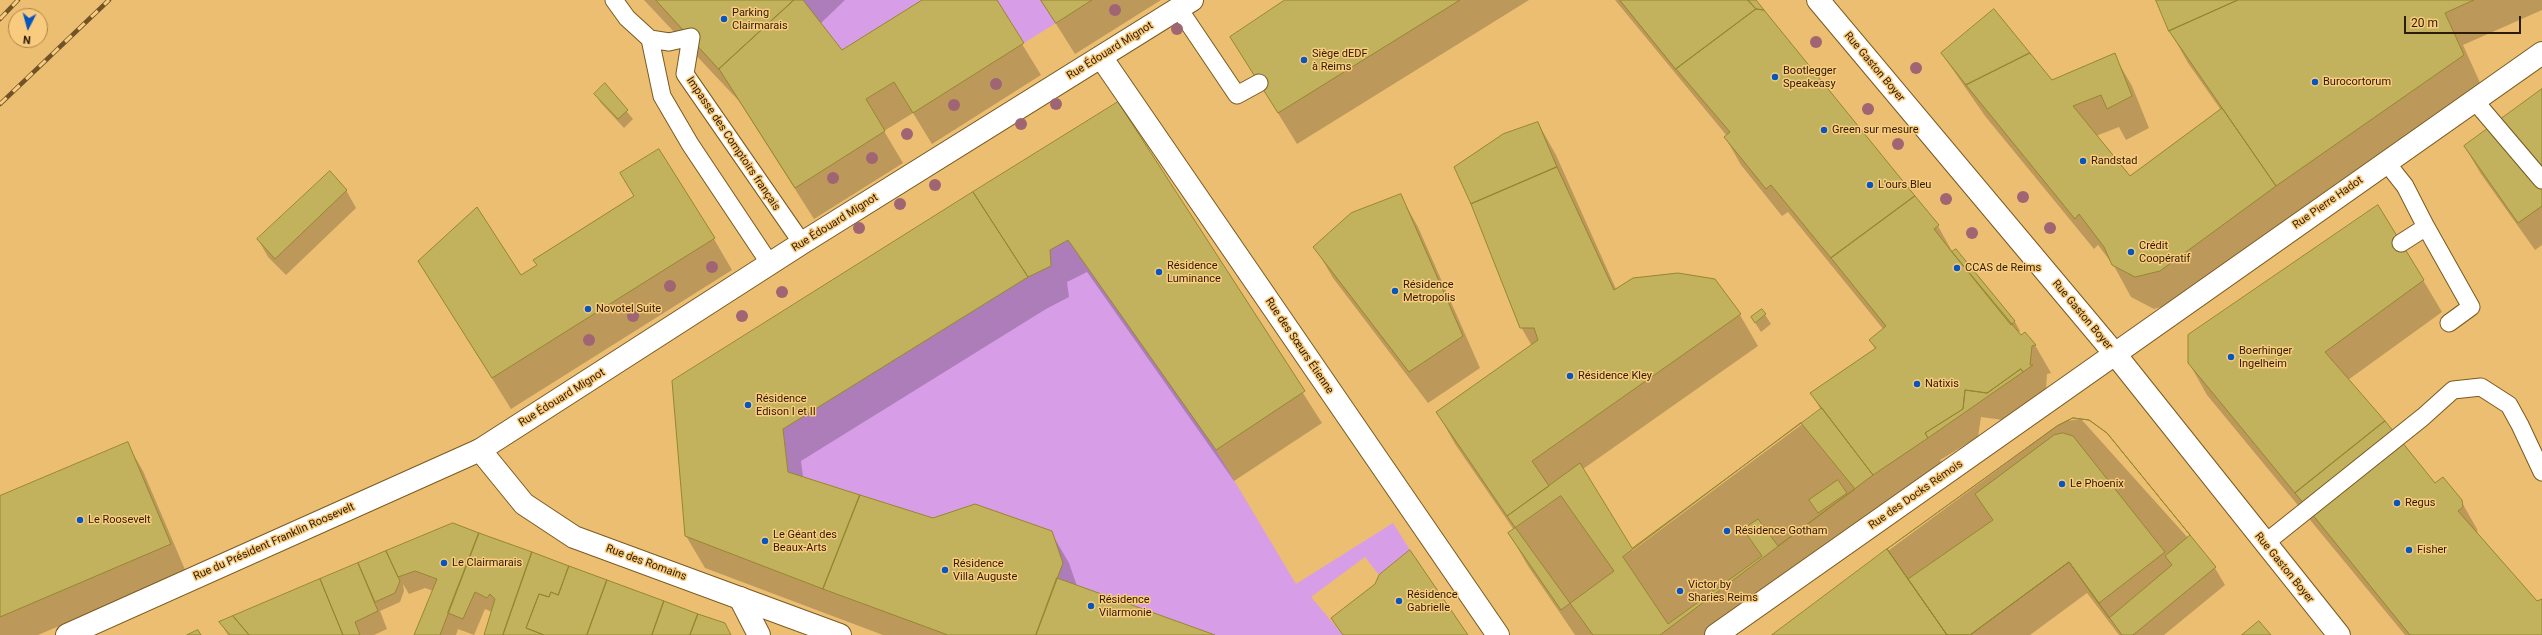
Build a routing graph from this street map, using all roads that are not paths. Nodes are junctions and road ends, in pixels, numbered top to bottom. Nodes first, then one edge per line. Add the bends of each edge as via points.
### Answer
1 (614, 0) edge
2 (1818, 0) edge
3 (1186, 4) edge
4 (650, 39) junction
5 (2542, 54) edge
6 (1101, 57) junction
7 (1259, 83) dead end
8 (2474, 100) junction
9 (2386, 162) junction
10 (2542, 180) edge
11 (2426, 227) junction
12 (802, 243) junction
13 (2402, 243) dead end
14 (770, 264) junction
15 (2449, 323) dead end
16 (2115, 354) junction
17 (480, 450) junction
18 (2542, 472) edge
19 (2264, 544) junction
20 (740, 598) junction
21 (67, 635) edge
22 (759, 635) edge
23 (840, 635) edge
24 (1498, 635) edge
25 (1716, 635) edge
26 (2339, 635) edge

1 - 4 lane via 627,18
2 - 16 street, Rue Gaston Boyer
3 - 6 street, Rue Édouard Mignot
3 - 7 lane via 1238,95
4 - 12 lane, Impasse des Comptoirs français via 669,42 691,37 685,74
4 - 14 lane via 662,96 690,144
5 - 8 street, Rue Pierre Hadot
6 - 12 street, Rue Édouard Mignot
6 - 24 street, Rue des Sœurs Étienne
8 - 9 street, Rue Pierre Hadot
8 - 10 lane
9 - 11 lane via 2405,186
9 - 16 street, Rue Pierre Hadot
11 - 13 lane
11 - 15 lane via 2471,307
12 - 14 street, Rue Édouard Mignot
14 - 17 street, Rue Édouard Mignot
16 - 19 street, Rue Gaston Boyer
16 - 25 street, Rue des Docks Rémois
17 - 20 street, Rue des Romains via 524,504 574,537
17 - 21 street, Rue du Président Franklin Roosevelt
18 - 19 lane via 2509,405 2481,387 2453,390
19 - 26 street, Rue Gaston Boyer
20 - 22 street
20 - 23 street, Rue des Romains

